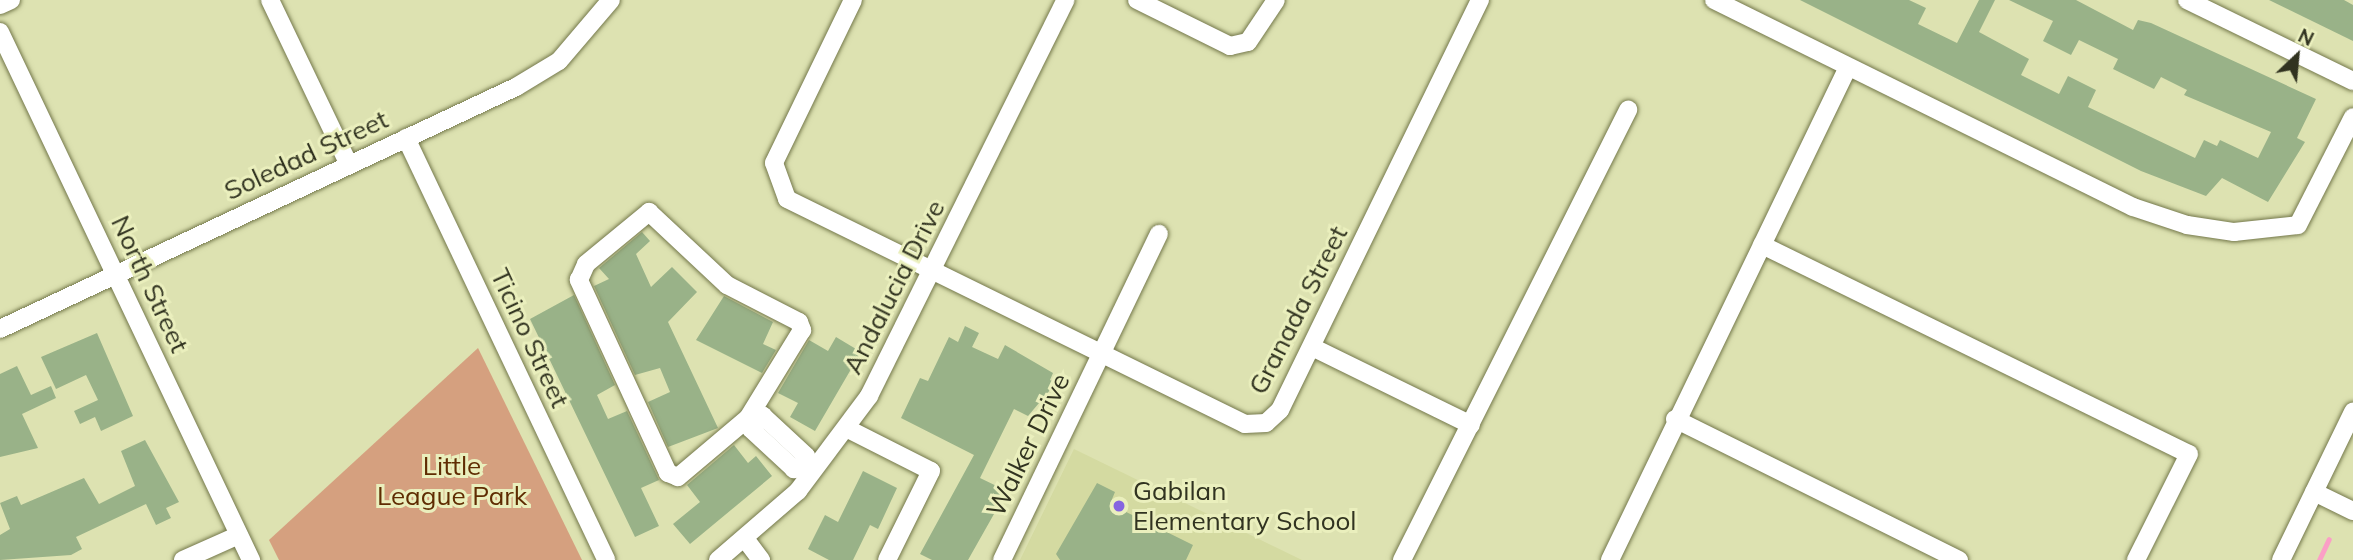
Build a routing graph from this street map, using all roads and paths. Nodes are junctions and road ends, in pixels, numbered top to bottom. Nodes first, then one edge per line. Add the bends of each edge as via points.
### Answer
1 (11, 0) edge
2 (270, 0) edge
3 (611, 0) edge
4 (853, 0) edge
5 (1066, 0) edge
6 (1137, 0) edge
7 (1276, 0) edge
8 (1480, 0) edge
9 (1714, 0) edge
10 (2188, 0) edge
11 (0, 5) edge
12 (0, 32) edge
13 (1848, 67) junction
14 (2353, 81) edge
15 (1628, 110) dead end
16 (2353, 117) edge
17 (406, 138) junction
18 (348, 163) junction
19 (1159, 234) dead end
20 (1762, 245) junction
21 (933, 270) junction
22 (116, 274) junction
23 (0, 329) edge
24 (1312, 347) junction
25 (1102, 353) junction
26 (2353, 412) edge
27 (752, 417) junction
28 (1675, 419) junction
29 (1471, 425) junction
30 (848, 429) junction
31 (807, 470) junction
32 (2314, 492) junction
33 (2353, 511) edge
34 (239, 535) junction
35 (746, 540) junction
36 (183, 560) edge
37 (251, 560) edge
38 (606, 560) edge
39 (718, 560) edge
40 (761, 560) edge
41 (887, 560) edge
42 (1002, 560) edge
43 (1402, 560) edge
44 (1610, 560) edge
45 (1959, 560) edge
46 (2136, 560) edge
47 (2281, 560) edge

1 - 11 street
2 - 18 street
3 - 17 street, Soledad Street via 559,61
4 - 21 street, Granada Street via 774,163 776,183 787,199
5 - 21 street, Andalucia Drive
6 - 7 street via 1230,46 1248,42
8 - 24 street, Granada Street
9 - 13 street
10 - 14 street
12 - 22 street, North Street
13 - 16 street via 2151,215 2212,230 2273,231 2298,225
13 - 20 street
15 - 29 street
17 - 18 street, Soledad Street
17 - 38 street, Ticino Street
18 - 22 street, Soledad Street
19 - 25 street, Walker Drive
20 - 28 street
20 - 46 street via 2189,454
21 - 25 street, Granada Street
21 - 30 street, Andalucia Drive
22 - 23 street, Soledad Street
22 - 34 street, North Street
24 - 25 street, Granada Street via 1280,410 1266,423 1245,424
24 - 29 street
25 - 42 street, Walker Drive
26 - 32 street
27 - 27 street via 801,325 727,285 655,214 646,212 586,264 579,280 668,473 678,477
27 - 31 street via 763,416 806,456
28 - 44 street
28 - 45 street
29 - 43 street
30 - 31 street, Andalucia Drive
30 - 41 street via 931,471
31 - 35 street, Andalucia Drive
32 - 33 street
32 - 47 street
34 - 36 street
34 - 37 street, North Street
35 - 39 street, Andalucia Drive
35 - 40 street

